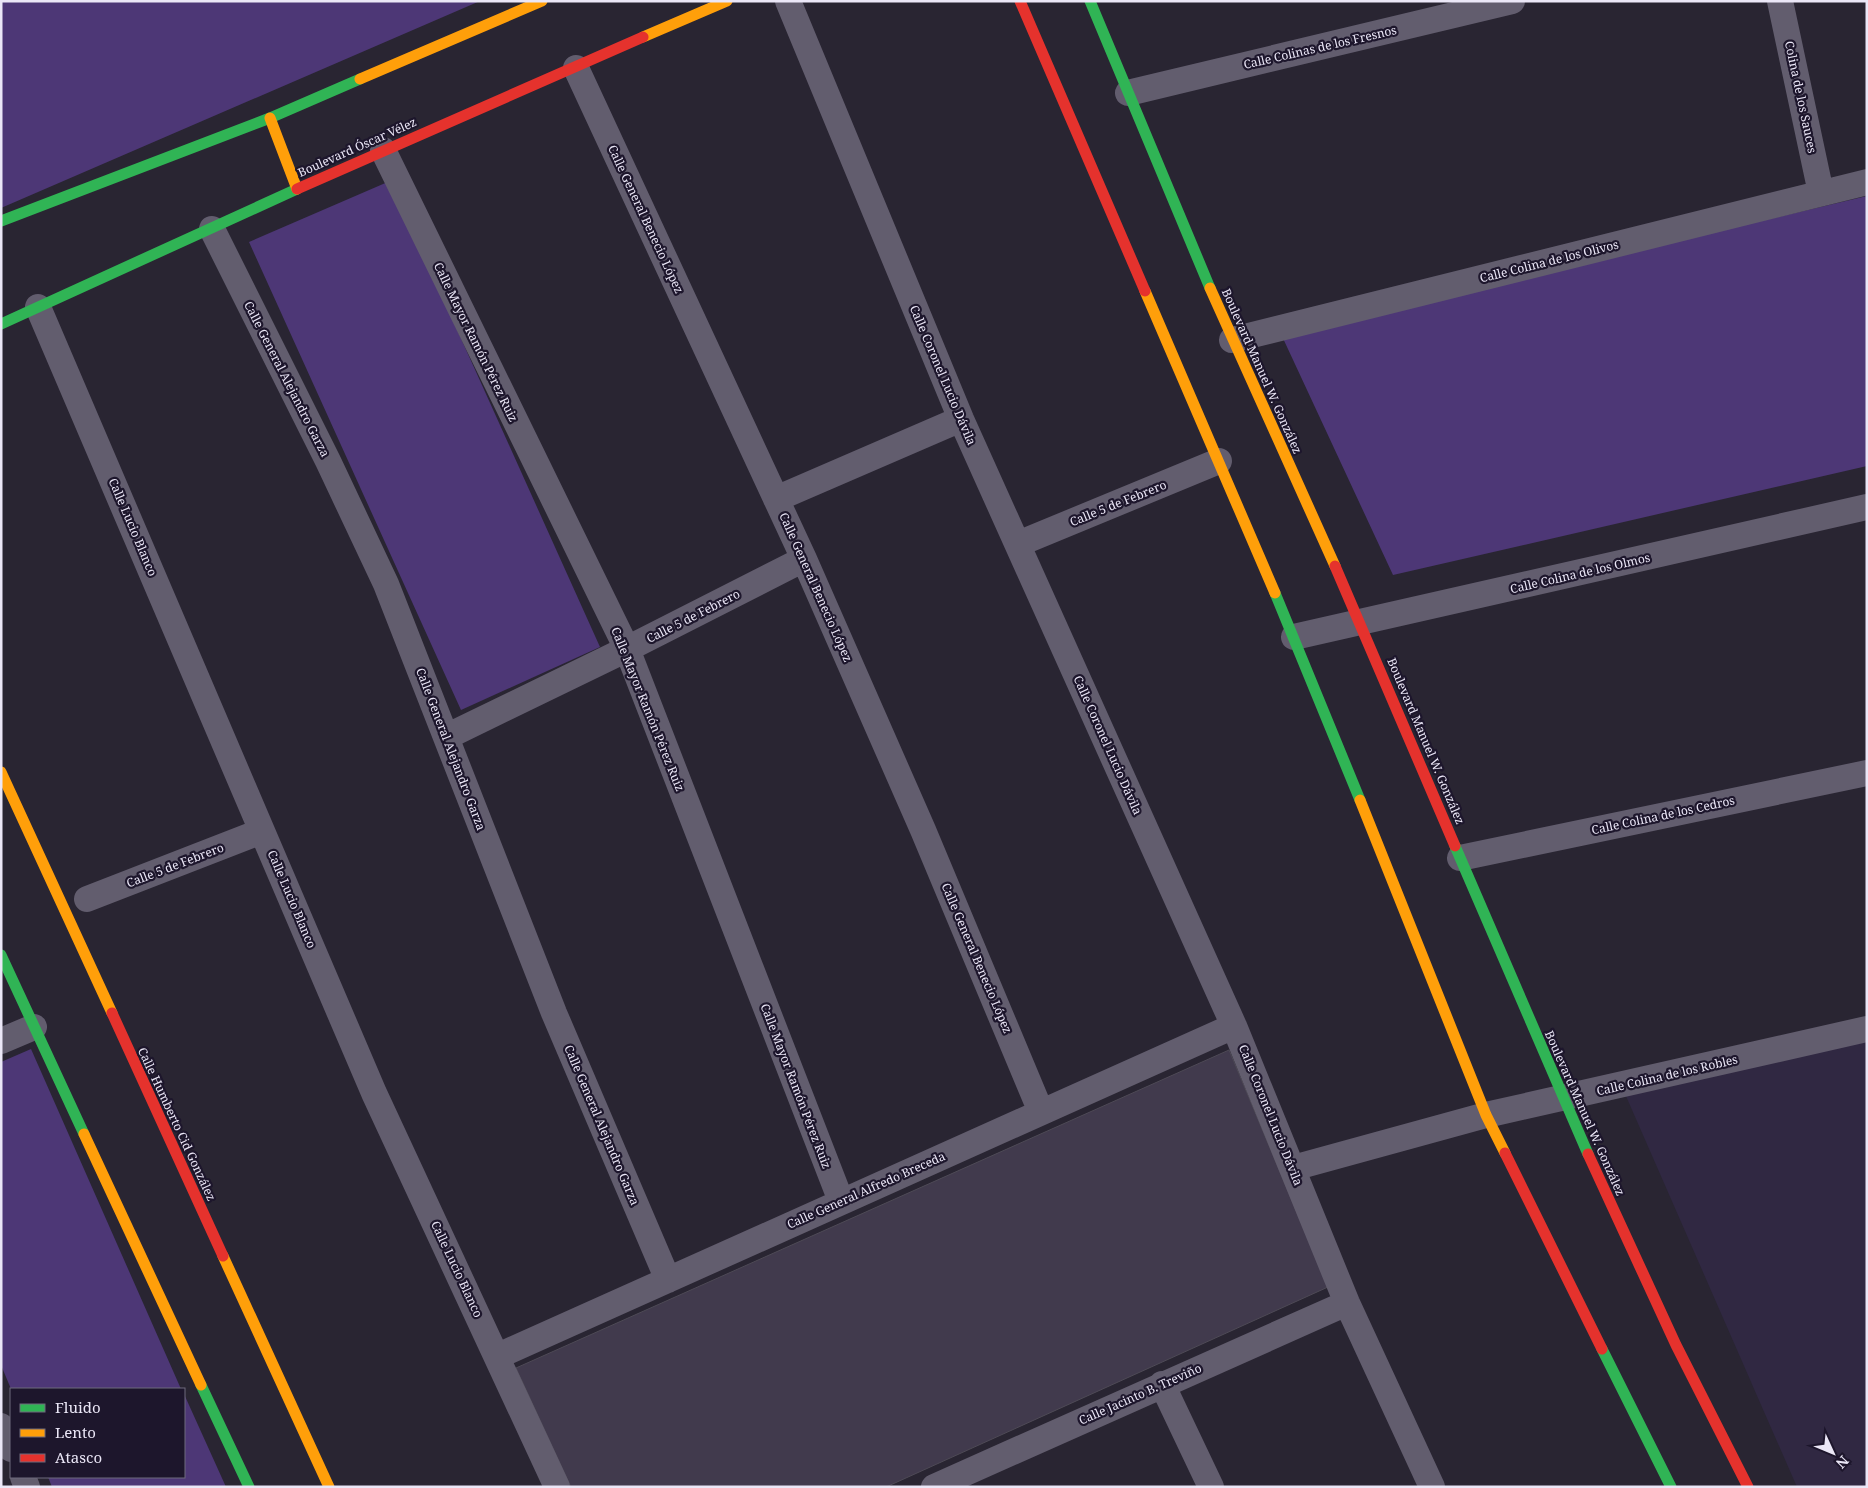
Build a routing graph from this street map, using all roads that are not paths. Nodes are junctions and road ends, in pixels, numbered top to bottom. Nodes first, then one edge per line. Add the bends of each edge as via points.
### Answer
1 (542, 1) edge
2 (727, 1) edge
3 (788, 1) edge
4 (1020, 1) edge
5 (1090, 1) edge
6 (1512, 1) edge
7 (1780, 1) edge
8 (576, 68) junction
9 (1128, 93) junction
10 (270, 118) junction
11 (382, 150) junction
12 (1867, 182) edge
13 (297, 190) junction
14 (1821, 193) junction
15 (1, 221) edge
16 (212, 229) junction
17 (38, 306) junction
18 (1, 324) edge
19 (1232, 340) junction
20 (960, 419) junction
21 (1219, 461) junction
22 (776, 499) junction
23 (1867, 507) edge
24 (1018, 544) junction
25 (804, 559) junction
26 (1361, 623) junction
27 (1294, 637) junction
28 (627, 649) junction
29 (446, 737) junction
30 (1, 772) edge
31 (1867, 772) edge
32 (262, 831) junction
33 (1460, 858) junction
34 (87, 899) dead end
35 (1, 955) edge
36 (1234, 1026) junction
37 (34, 1027) junction
38 (1867, 1029) edge
39 (1, 1041) edge
40 (1562, 1099) junction
41 (1040, 1112) junction
42 (1486, 1115) junction
43 (1293, 1168) junction
44 (841, 1201) junction
45 (668, 1280) junction
46 (1347, 1303) junction
47 (498, 1356) junction
48 (1162, 1384) junction
49 (1, 1426) edge
50 (10, 1447) edge
51 (973, 1479) edge
52 (555, 1486) edge
53 (248, 1487) edge
54 (329, 1487) edge
55 (934, 1487) edge
56 (1210, 1487) edge
57 (1432, 1487) edge
58 (1671, 1487) edge
59 (1748, 1487) edge

1 - 10 street
2 - 8 street, Boulevard Óscar Vélez
3 - 20 street, Calle Coronel Lucio Dávila
4 - 21 street
5 - 9 street, Boulevard Manuel W. González
6 - 9 street, Calle Colinas de los Fresnos
7 - 14 street, Colina de los Sauces
8 - 11 street, Boulevard Óscar Vélez
8 - 22 street, Calle General Benecio López
9 - 19 street, Boulevard Manuel W. González
10 - 13 street
10 - 15 street
11 - 13 street, Boulevard Óscar Vélez
11 - 28 street, Calle Mayor Ramón Pérez Ruiz
12 - 14 street, Calle Colina de los Olivos
13 - 16 street, Boulevard Óscar Vélez
14 - 19 street, Calle Colina de los Olivos
16 - 17 street, Boulevard Óscar Vélez
16 - 29 street, Calle General Alejandro Garza via 386,584
17 - 18 street, Boulevard Óscar Vélez
17 - 32 street, Calle Lucio Blanco
19 - 26 street, Boulevard Manuel W. González
20 - 22 street
20 - 24 street, Calle Coronel Lucio Dávila
21 - 24 street, Calle 5 de Febrero
21 - 27 street
22 - 25 street, Calle General Benecio López
23 - 26 street, Calle Colina de los Olmos
24 - 36 street, Calle Coronel Lucio Dávila
25 - 28 street, Calle 5 de Febrero
25 - 41 street, Calle General Benecio López via 923,830
26 - 27 street, Calle Colina de los Olmos
26 - 33 street, Boulevard Manuel W. González
27 - 42 street
28 - 29 street, Calle 5 de Febrero
28 - 44 street, Calle Mayor Ramón Pérez Ruiz
29 - 45 street, Calle General Alejandro Garza via 554,1013
30 - 54 street, Calle Humberto Cid González
31 - 33 street, Calle Colina de los Cedros
32 - 34 street, Calle 5 de Febrero
32 - 47 street, Calle Lucio Blanco via 374,1093
33 - 40 street, Boulevard Manuel W. González
35 - 37 street
36 - 41 street, Calle General Alfredo Breceda
36 - 43 street, Calle Coronel Lucio Dávila
37 - 39 street
37 - 53 street
38 - 40 street, Calle Colina de los Robles
40 - 42 street, Calle Colina de los Robles
40 - 59 street, Boulevard Manuel W. González via 1676,1345
41 - 44 street, Calle General Alfredo Breceda
42 - 43 street, Calle Colina de los Robles
42 - 58 street
43 - 46 street, Calle Coronel Lucio Dávila
44 - 45 street, Calle General Alfredo Breceda
45 - 47 street, Calle General Alfredo Breceda
46 - 48 street, Calle Jacinto B. Treviño
46 - 57 street, Calle Coronel Lucio Dávila
47 - 52 street, Calle Lucio Blanco
48 - 51 street, Calle Jacinto B. Treviño
48 - 56 street
49 - 50 street
51 - 55 street, Calle Jacinto B. Treviño

